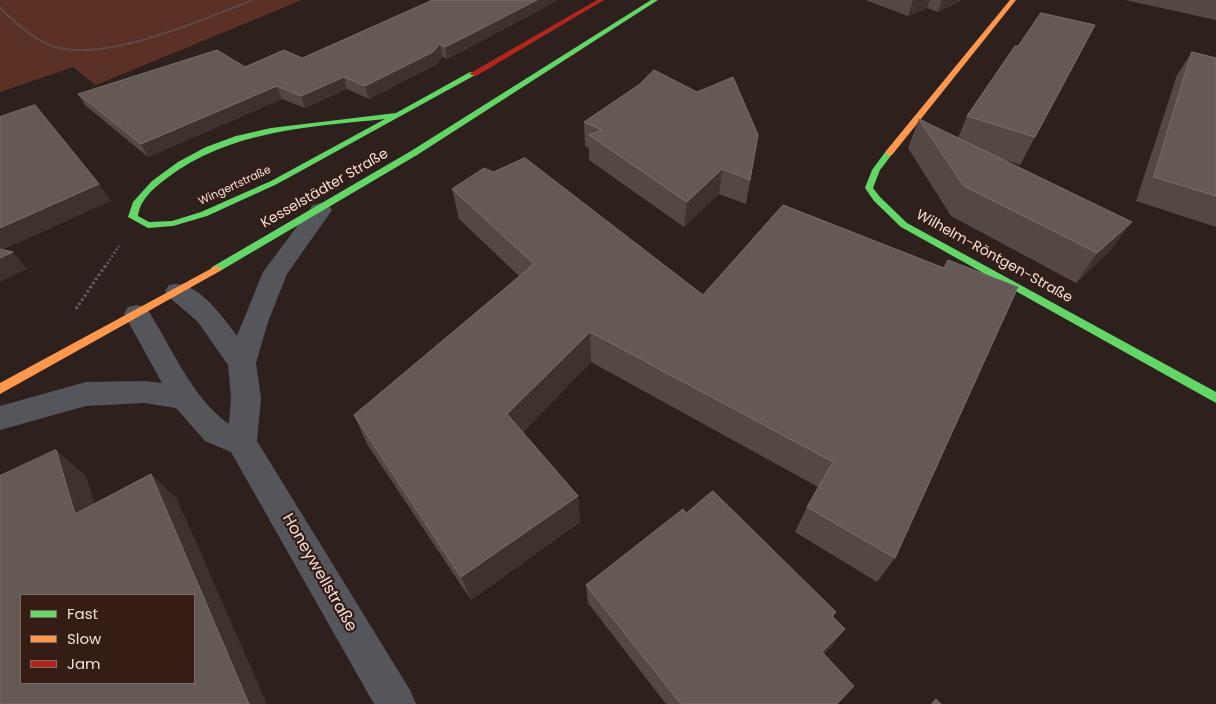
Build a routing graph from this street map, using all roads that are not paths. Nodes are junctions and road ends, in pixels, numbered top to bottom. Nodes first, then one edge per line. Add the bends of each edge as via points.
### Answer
1 (601, 0) edge
2 (655, 0) edge
3 (1013, 0) edge
4 (399, 115) junction
5 (321, 210) junction
6 (178, 290) junction
7 (137, 314) junction
8 (242, 363) junction
9 (0, 389) edge
10 (184, 398) junction
11 (1216, 398) edge
12 (0, 418) edge
13 (242, 443) junction
14 (396, 704) edge

1 - 4 street, Wingertstraße
2 - 5 street, Kesselstädter Straße via 480,113
3 - 11 street, Wilhelm-Röntgen-Straße via 876,170 869,188 904,225
4 - 4 street, Wingertstraße via 276,130 209,149 154,184 131,213 132,218 134,223 145,226 190,220 212,212
5 - 6 street, Kesselstädter Straße
5 - 8 street via 275,272
6 - 7 street, Kesselstädter Straße
6 - 8 street via 206,315
7 - 9 street, Kesselstädter Straße
7 - 10 street
8 - 13 street via 246,398
10 - 12 street via 144,392 86,394
10 - 13 street via 216,432
13 - 14 street, Honeywellstraße

